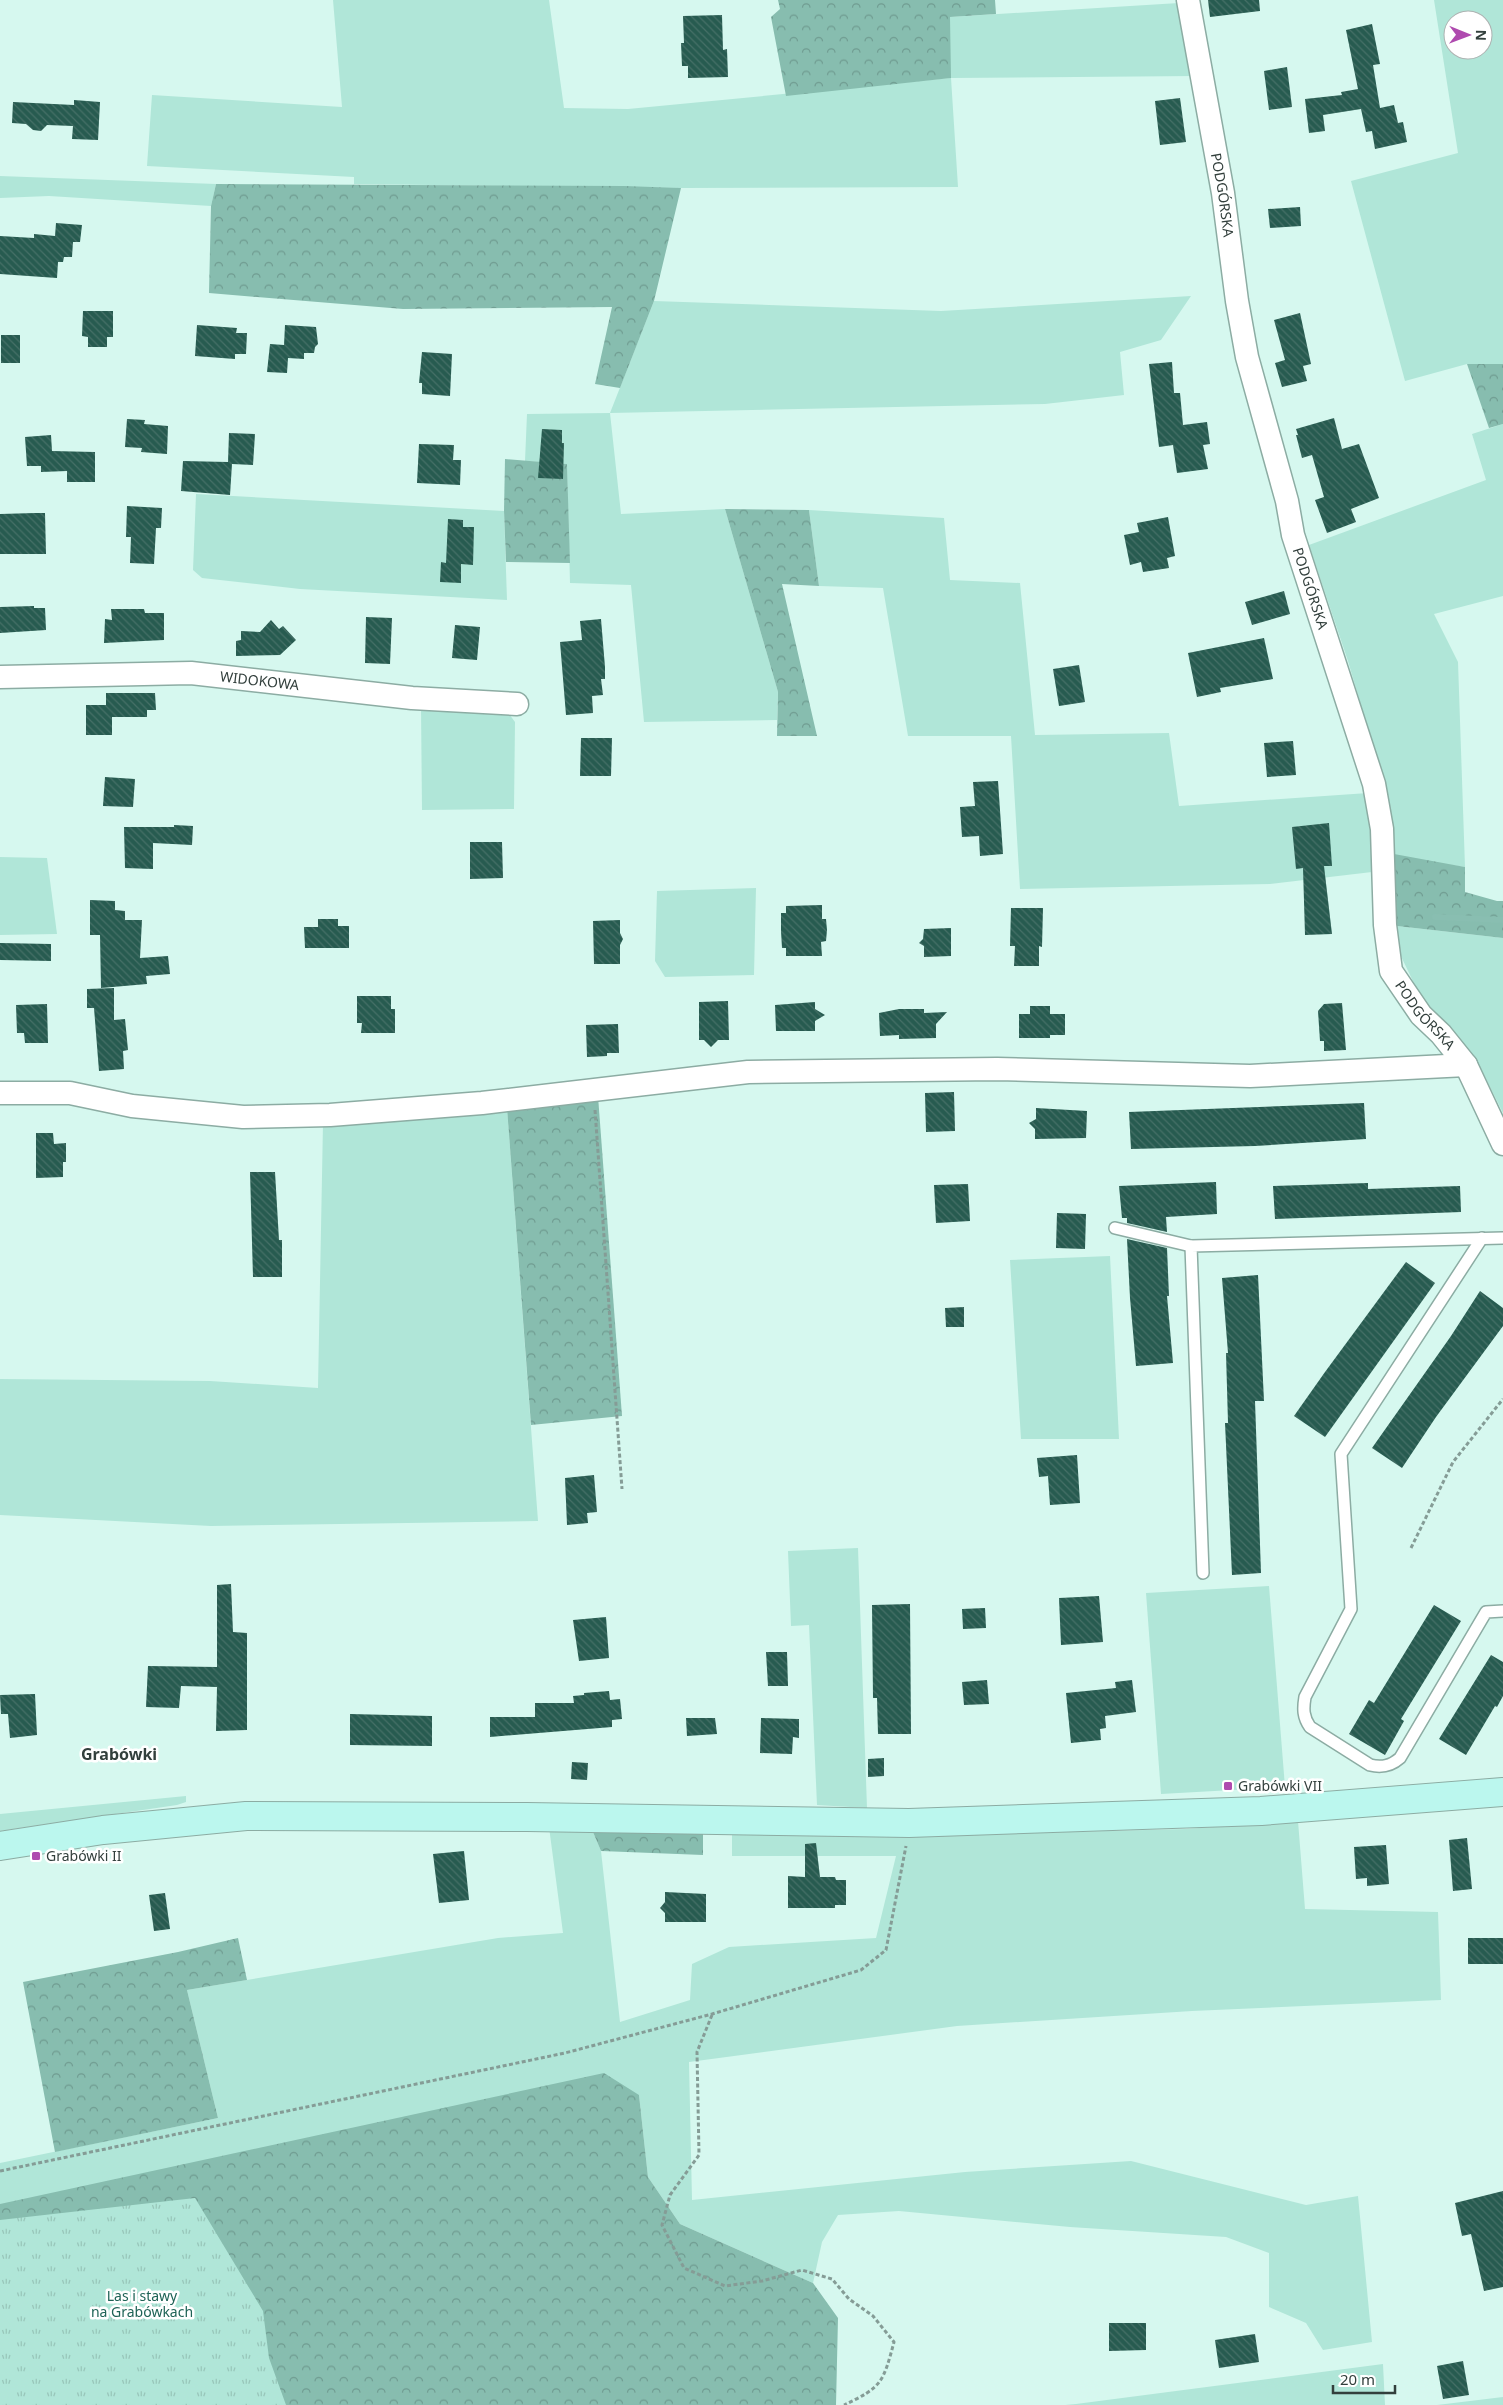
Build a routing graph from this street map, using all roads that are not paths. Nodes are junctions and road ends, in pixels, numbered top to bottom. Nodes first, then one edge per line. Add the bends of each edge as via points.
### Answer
1 (1188, 0) edge
2 (0, 676) edge
3 (517, 704) dead end
4 (1466, 1065) junction
5 (0, 1093) edge
6 (1503, 1144) edge
7 (1115, 1228) dead end
8 (1482, 1238) junction
9 (1503, 1238) edge
10 (1191, 1246) junction
11 (1203, 1573) dead end
12 (1503, 1611) edge
13 (1503, 1792) edge
14 (0, 1846) edge

1 - 4 street, PODGÓRSKA via 1223,193 1247,356 1293,535 1374,784 1382,829 1385,925 1391,971 1421,1015
2 - 3 street, WIDOKOWA via 190,673 412,698
4 - 5 street via 1250,1076 997,1070 748,1072 330,1116 243,1117 132,1106 70,1093
4 - 6 street, PODGÓRSKA
7 - 10 lane
8 - 9 lane
8 - 10 lane
8 - 12 lane via 1341,1454 1351,1609 1305,1697 1306,1721 1310,1727 1370,1764 1380,1767 1395,1762 1486,1612
10 - 11 lane
13 - 14 street via 1260,1810 909,1823 246,1816 113,1829

